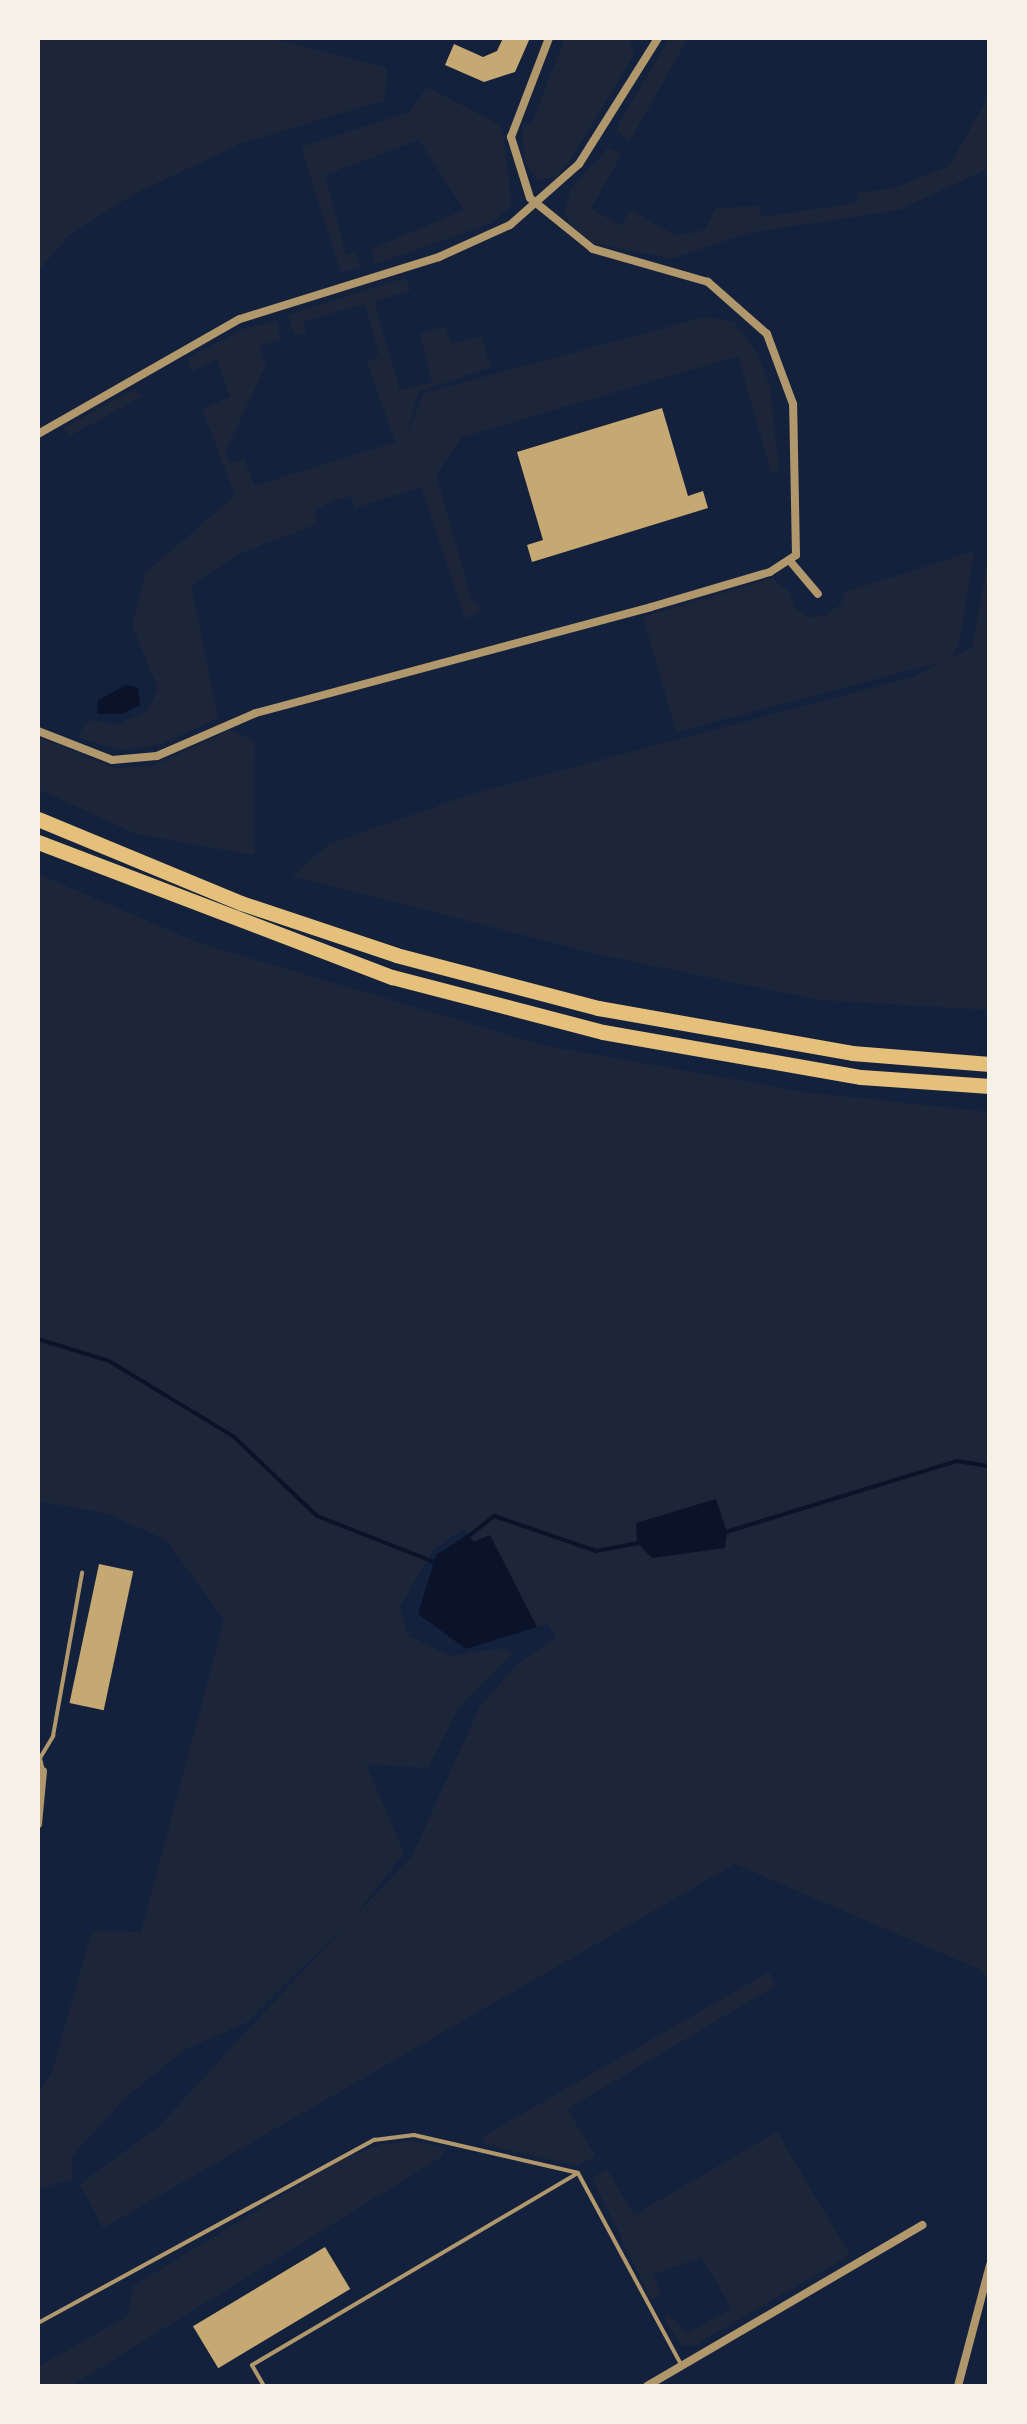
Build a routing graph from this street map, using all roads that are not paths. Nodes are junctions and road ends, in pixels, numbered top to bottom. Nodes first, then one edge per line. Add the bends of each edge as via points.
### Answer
1 (548, 38) edge
2 (656, 38) edge
3 (536, 207) junction
4 (38, 434) edge
5 (790, 562) junction
6 (818, 594) dead end
7 (38, 731) edge
8 (38, 819) edge
9 (38, 842) edge
10 (990, 1064) edge
11 (990, 1086) edge
12 (82, 1573) dead end
13 (43, 1772) joint
14 (38, 1824) edge
15 (578, 2172) junction
16 (922, 2226) dead end
17 (990, 2266) edge
18 (38, 2323) edge
19 (682, 2366) junction
20 (264, 2386) edge
21 (647, 2386) edge
22 (958, 2386) edge

1 - 3 street via 511,137 513,159
2 - 3 street via 579,164
3 - 4 street via 462,248 240,319
3 - 5 street via 593,249 708,282 767,334 793,404 799,546
5 - 6 street
5 - 7 street via 651,607 268,710 158,756 112,760
8 - 10 highway via 241,903 396,954 598,1008 852,1053
9 - 11 highway via 392,977 603,1032 861,1077
12 - 13 lane via 53,1736 40,1758
13 - 14 street
15 - 18 lane via 414,2134 374,2140
15 - 19 lane
15 - 20 lane via 252,2365
16 - 19 street
17 - 22 street
19 - 21 street

